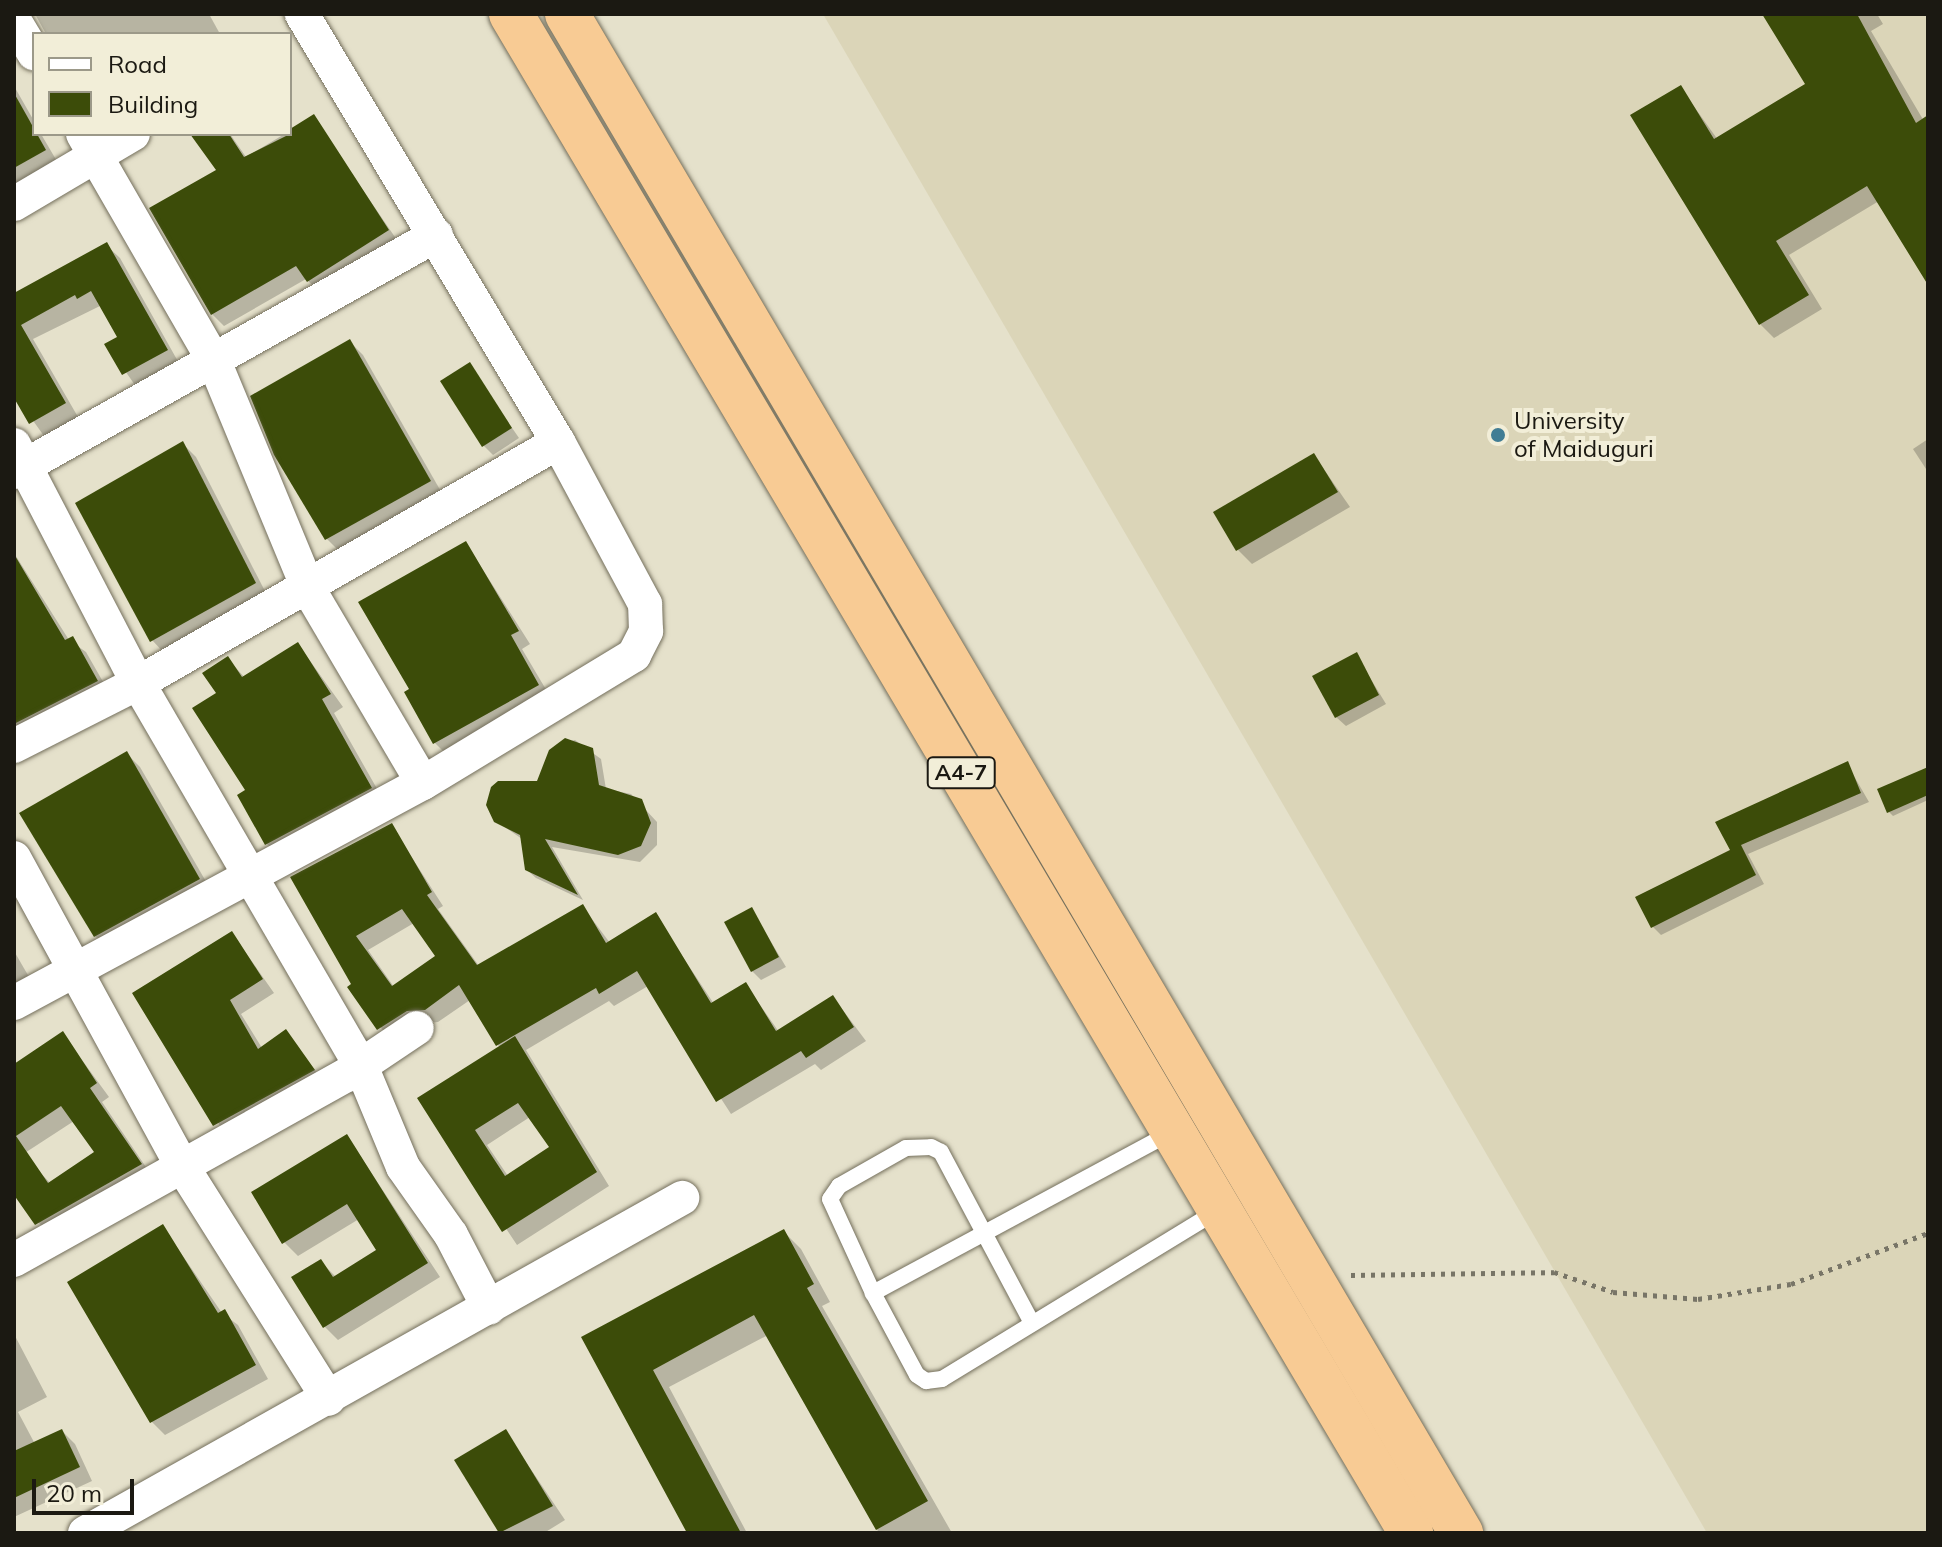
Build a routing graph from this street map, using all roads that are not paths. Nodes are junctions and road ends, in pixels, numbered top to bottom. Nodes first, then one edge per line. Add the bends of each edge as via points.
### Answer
1 (511, 14) edge
2 (567, 14) edge
3 (14, 20) edge
4 (299, 23) edge
5 (32, 50) edge
6 (125, 136) edge
7 (90, 145) edge
8 (14, 204) edge
9 (436, 235) junction
10 (214, 361) junction
11 (558, 442) junction
12 (18, 461) edge
13 (308, 588) junction
14 (138, 683) junction
15 (14, 746) edge
16 (423, 783) junction
17 (14, 858) edge
18 (246, 874) junction
19 (77, 970) junction
20 (14, 1003) edge
21 (417, 1028) dead end
22 (361, 1066) junction
23 (1173, 1131) junction
24 (182, 1166) junction
25 (682, 1198) dead end
26 (1220, 1210) junction
27 (986, 1232) junction
28 (14, 1260) edge
29 (873, 1293) junction
30 (489, 1308) junction
31 (1032, 1323) junction
32 (329, 1399) junction
33 (85, 1533) edge
34 (1411, 1533) edge
35 (1461, 1533) edge

1 - 23 highway, A4-7
2 - 35 highway, A4-7
3 - 5 street
4 - 9 street
6 - 7 street
7 - 8 street
7 - 10 street
9 - 10 street
9 - 11 street
10 - 12 street
10 - 13 street
11 - 13 street
11 - 16 street via 645,604 646,631 634,655
12 - 14 street
13 - 14 street
13 - 16 street
14 - 15 street
14 - 18 street
16 - 18 street
17 - 19 street
18 - 19 street
18 - 22 street
19 - 20 street
19 - 24 street
21 - 22 street
22 - 24 street
22 - 30 street via 403,1167 451,1235
23 - 26 highway, A4-7
23 - 27 lane
24 - 28 street
24 - 32 street
25 - 30 street
26 - 31 lane
26 - 34 highway, A4-7
27 - 29 lane
27 - 29 lane via 941,1152 906,1148 839,1186 830,1199
27 - 31 lane
29 - 31 lane via 917,1375 926,1381 942,1379
30 - 32 street
32 - 33 street

